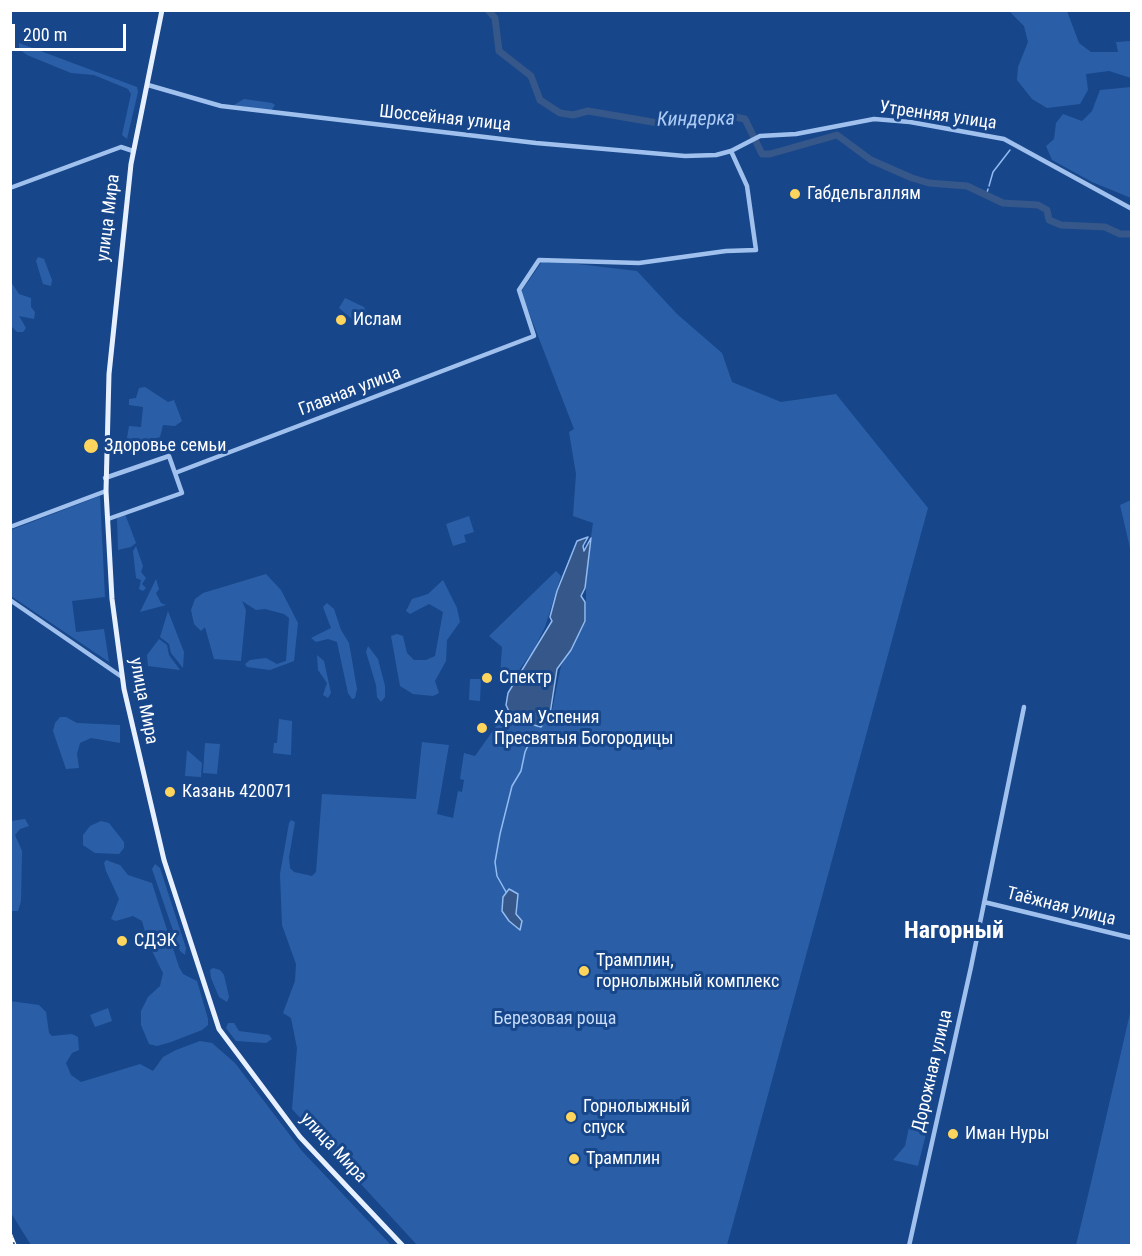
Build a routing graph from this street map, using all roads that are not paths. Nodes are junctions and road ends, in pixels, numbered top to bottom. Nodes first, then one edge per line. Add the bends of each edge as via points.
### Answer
1 (162, 10) edge
2 (148, 85) junction
3 (750, 140) joint
4 (133, 151) junction
5 (731, 151) junction
6 (10, 188) edge
7 (1131, 209) edge
8 (175, 473) junction
9 (105, 478) junction
10 (106, 491) junction
11 (108, 519) junction
12 (10, 526) edge
13 (10, 600) edge
14 (122, 677) junction
15 (1024, 707) dead end
16 (984, 902) junction
17 (1131, 938) edge
18 (403, 1245) edge
19 (909, 1245) edge

1 - 2 main road, улица Мира
2 - 4 main road, улица Мира
2 - 5 street, Шоссейная улица via 221,106 380,126 685,156
3 - 5 street, Шоссейная улица
3 - 7 street, Утренняя улица via 880,119 981,133 1004,139
4 - 6 street via 120,147
4 - 9 main road, улица Мира via 112,328
5 - 8 street, Главная улица via 747,186 756,250 639,263 539,260 519,290 534,336
8 - 9 street via 169,456
8 - 11 street via 182,493
9 - 10 main road, улица Мира
10 - 11 main road, улица Мира
10 - 12 street
11 - 14 main road, улица Мира
13 - 14 street
14 - 18 main road, улица Мира via 164,860 219,1029 300,1137
15 - 16 street, Дорожная улица
16 - 17 street, Таёжная улица
16 - 19 street, Дорожная улица

